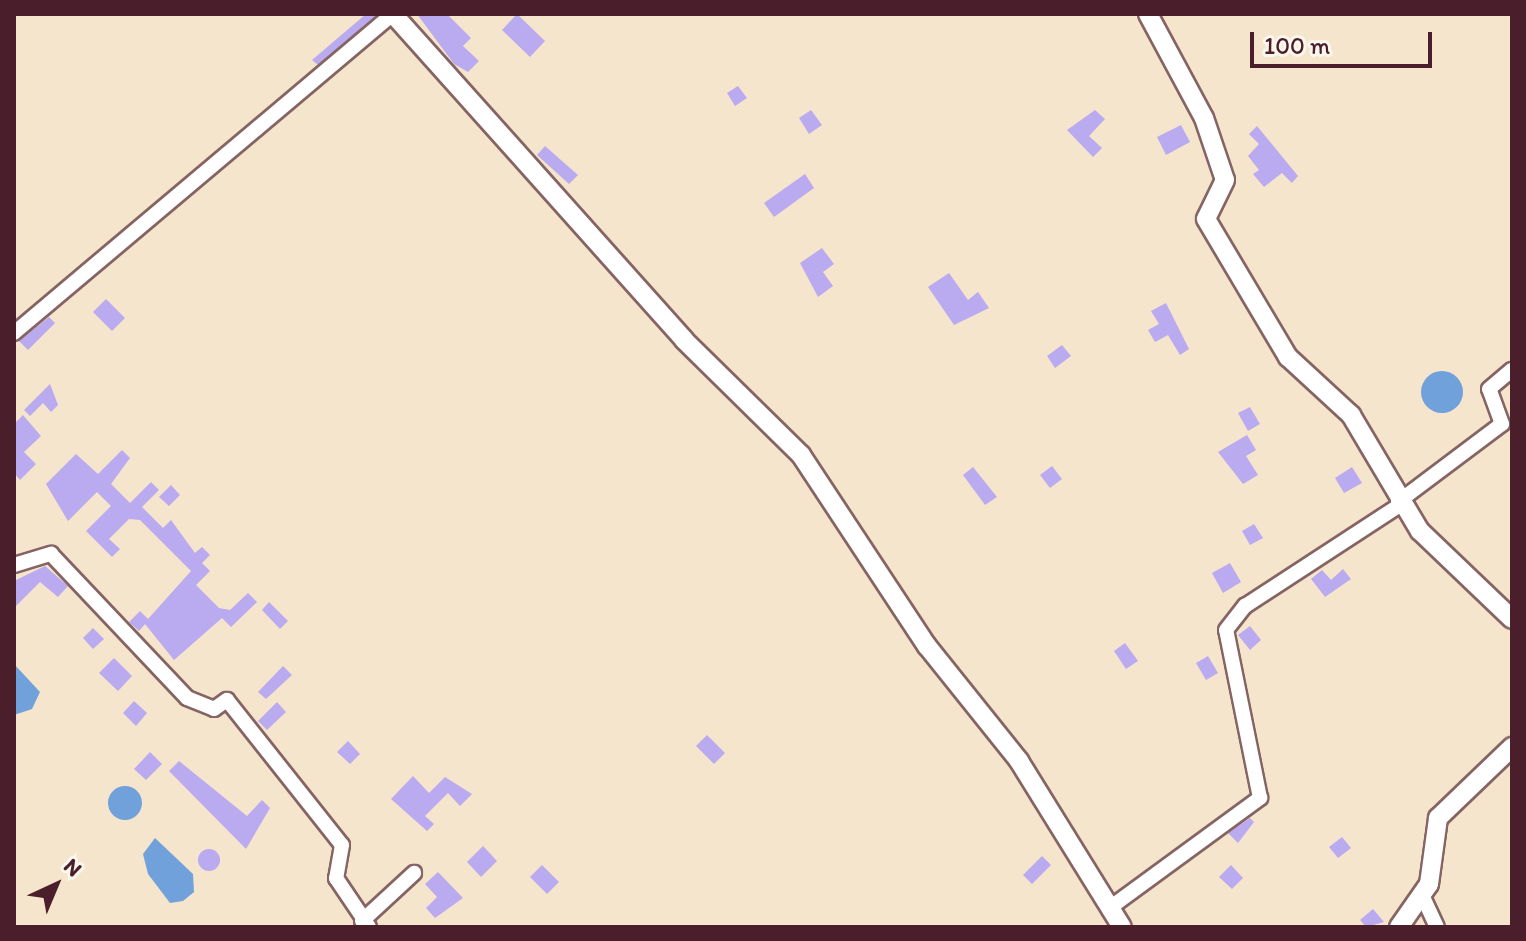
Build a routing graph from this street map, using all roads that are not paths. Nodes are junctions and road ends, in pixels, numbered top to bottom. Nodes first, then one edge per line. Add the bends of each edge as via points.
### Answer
1 (1148, 14) edge
2 (392, 15) edge
3 (14, 333) edge
4 (1512, 370) edge
5 (1399, 503) junction
6 (14, 565) edge
7 (1512, 619) edge
8 (1512, 747) edge
9 (414, 873) dead end
10 (1422, 895) junction
11 (1111, 907) junction
12 (366, 924) edge
13 (1122, 927) edge
14 (1399, 927) edge
15 (1437, 927) edge

1 - 5 street via 1204,118 1225,180 1206,219 1288,357 1351,415
2 - 3 street
2 - 11 street via 684,340 801,455 927,646 1019,761
4 - 5 street via 1489,389 1502,424
5 - 7 street
5 - 11 street via 1245,606 1226,630 1260,798
6 - 12 street via 51,554 113,612 180,693 214,709 227,700 342,845 335,874
8 - 10 street via 1438,818
9 - 12 street
10 - 14 street
10 - 15 street
11 - 13 street

